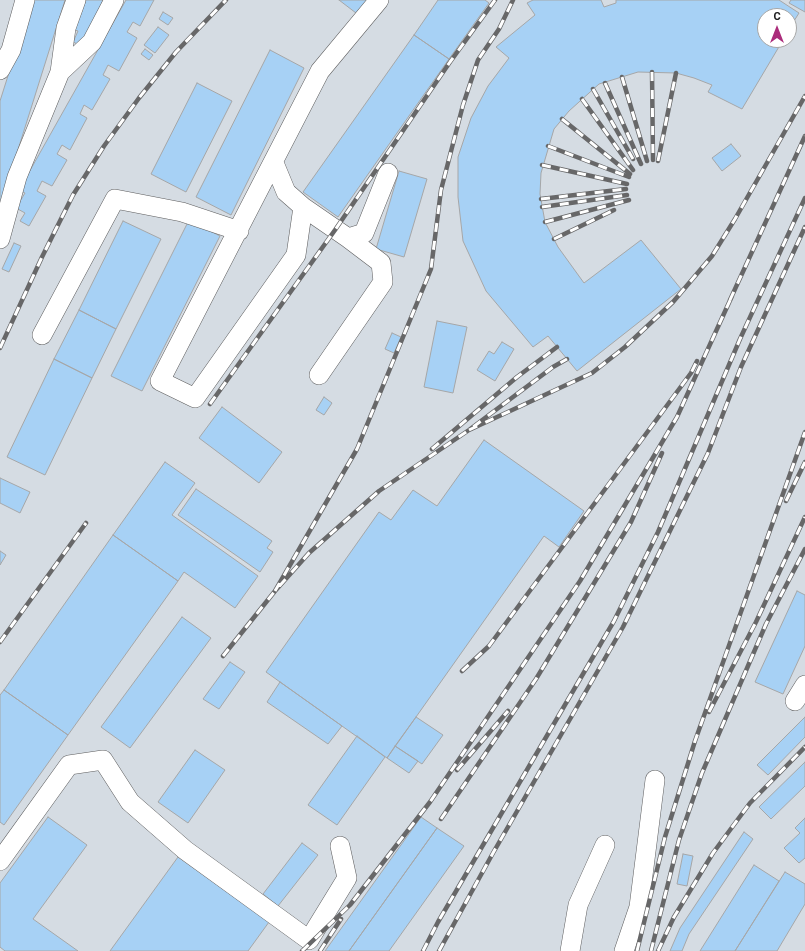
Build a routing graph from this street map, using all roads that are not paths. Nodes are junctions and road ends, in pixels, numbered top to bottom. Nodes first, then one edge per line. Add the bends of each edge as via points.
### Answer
1 (25, 0) edge
2 (76, 0) edge
3 (114, 0) edge
4 (379, 0) edge
5 (0, 70) edge
6 (60, 72) junction
7 (274, 163) junction
8 (388, 173) dead end
9 (303, 207) junction
10 (239, 231) junction
11 (348, 238) junction
12 (0, 239) edge
13 (42, 335) dead end
14 (319, 375) dead end
15 (805, 685) edge
16 (795, 701) dead end
17 (655, 780) dead end
18 (605, 845) dead end
19 (340, 846) dead end
20 (0, 861) edge
21 (570, 951) edge
22 (624, 951) edge

1 - 5 lane via 11,50
2 - 6 lane via 66,28
3 - 6 lane via 92,42
4 - 7 lane via 320,71
6 - 12 lane via 17,177
7 - 9 lane via 286,192
7 - 10 lane
8 - 11 lane via 364,233
9 - 10 lane via 296,255 195,398 160,381
9 - 11 lane
10 - 13 lane via 182,212 115,199
11 - 14 lane via 380,263 383,282
15 - 16 lane
17 - 22 lane via 639,908
18 - 21 lane via 578,905
19 - 20 lane via 347,878 309,940 185,850 130,802 103,760 69,765

